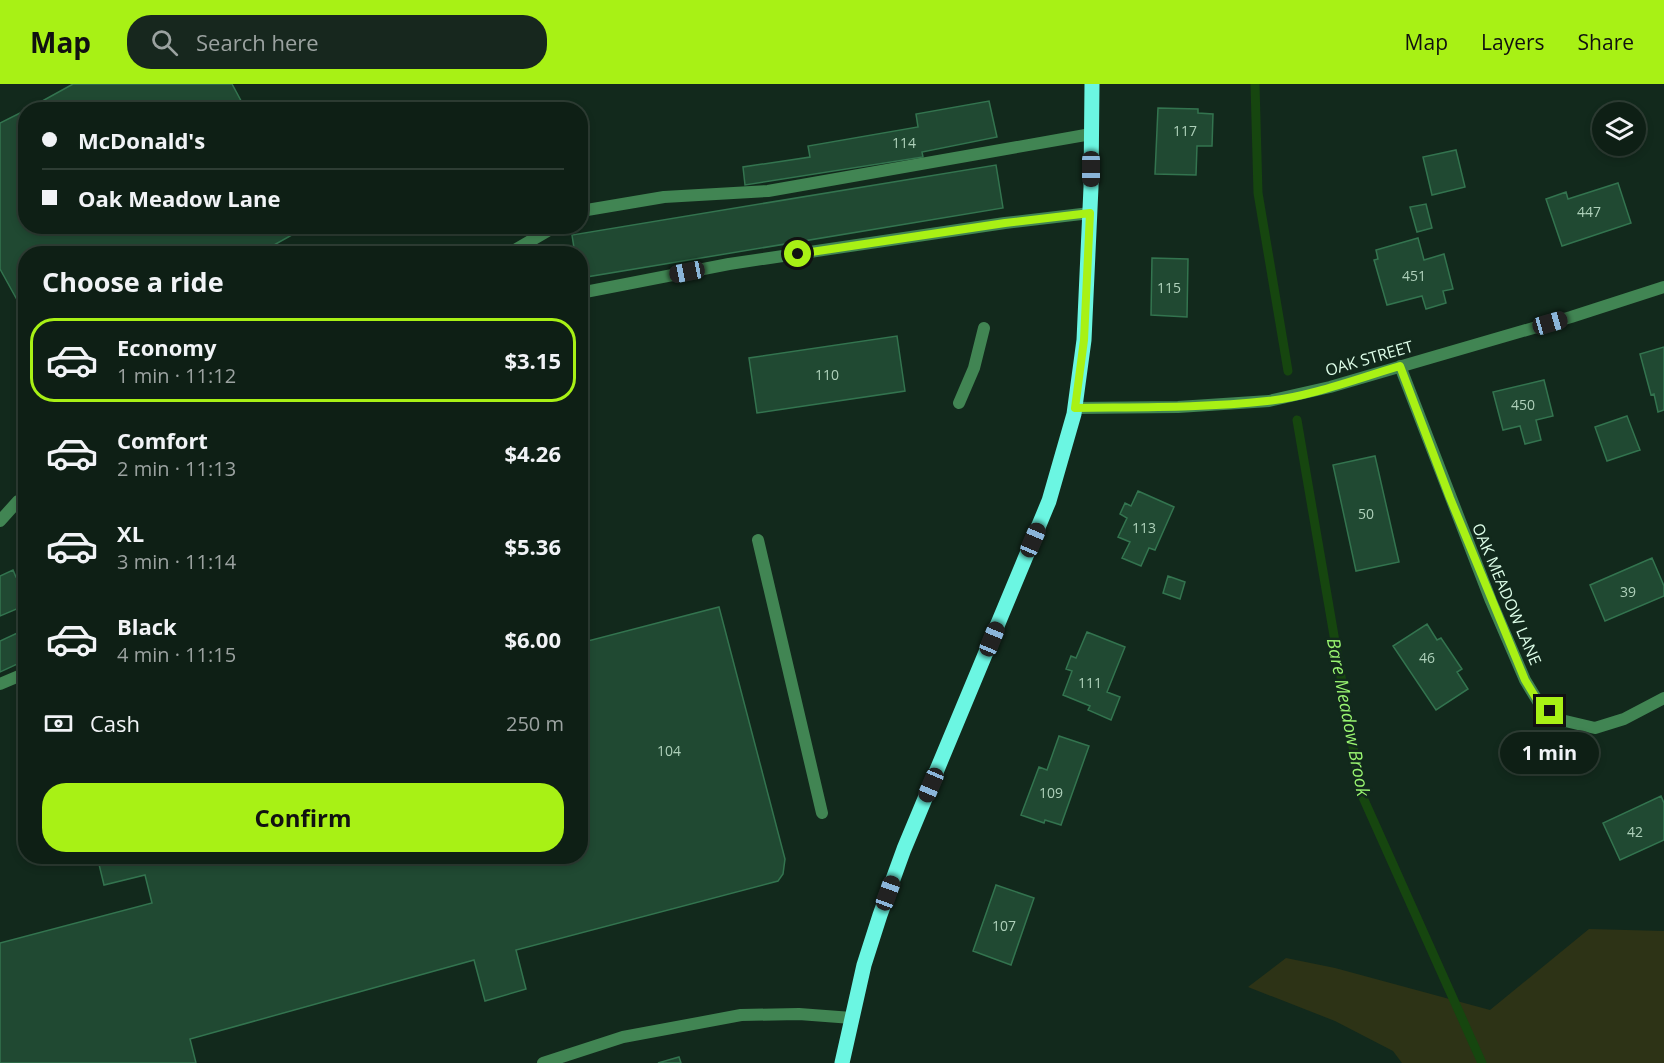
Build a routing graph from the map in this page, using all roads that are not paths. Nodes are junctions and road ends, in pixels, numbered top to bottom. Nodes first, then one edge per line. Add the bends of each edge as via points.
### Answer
1 (1092, 84) edge
2 (1091, 134) junction
3 (588, 210) edge
4 (1090, 213) junction
5 (542, 234) edge
6 (522, 246) edge
7 (1664, 287) edge
8 (588, 291) edge
9 (984, 328) dead end
10 (1400, 366) junction
11 (959, 403) dead end
12 (1075, 408) junction
13 (18, 501) edge
14 (0, 521) edge
15 (758, 540) dead end
16 (18, 676) edge
17 (0, 684) edge
18 (1664, 698) edge
19 (822, 813) dead end
20 (852, 1018) junction
21 (543, 1063) edge
22 (842, 1063) edge

1 - 2 main road
2 - 3 street via 768,191 664,197
2 - 4 main road
4 - 8 street via 740,262
4 - 12 main road via 1084,340
5 - 6 street
7 - 10 street, OAK STREET
9 - 11 street via 974,368
10 - 12 street, OAK STREET via 1269,401
10 - 18 street, OAK MEADOW LANE via 1491,601 1539,703 1561,720 1595,728 1624,719
12 - 20 main road via 1049,501 904,849 864,965
13 - 14 street
15 - 19 street
16 - 17 street
20 - 21 street via 741,1015 624,1037
20 - 22 main road

